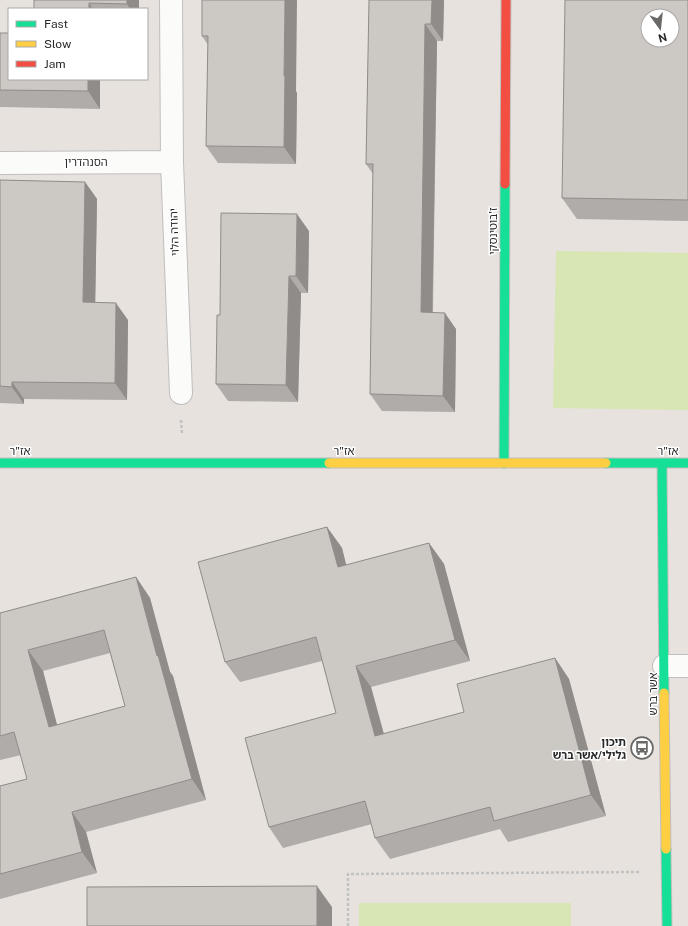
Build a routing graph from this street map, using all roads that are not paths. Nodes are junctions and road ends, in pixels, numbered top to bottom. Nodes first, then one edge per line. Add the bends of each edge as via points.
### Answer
1 (171, 0) edge
2 (506, 0) edge
3 (172, 162) junction
4 (0, 163) edge
5 (181, 393) road end
6 (0, 463) edge
7 (504, 463) junction
8 (662, 463) junction
9 (688, 463) edge
10 (664, 666) junction
11 (688, 666) edge
12 (666, 926) edge

1 - 3 street, יהודה הלוי
2 - 7 street, ז'בוטינסקי
3 - 4 street, הסנהדרין
3 - 5 street, יהודה הלוי
6 - 7 street, אז"ר
7 - 8 street, אז"ר
8 - 9 street, אז"ר
8 - 10 street, אשר ברש
10 - 11 street
10 - 12 street, אשר ברש

